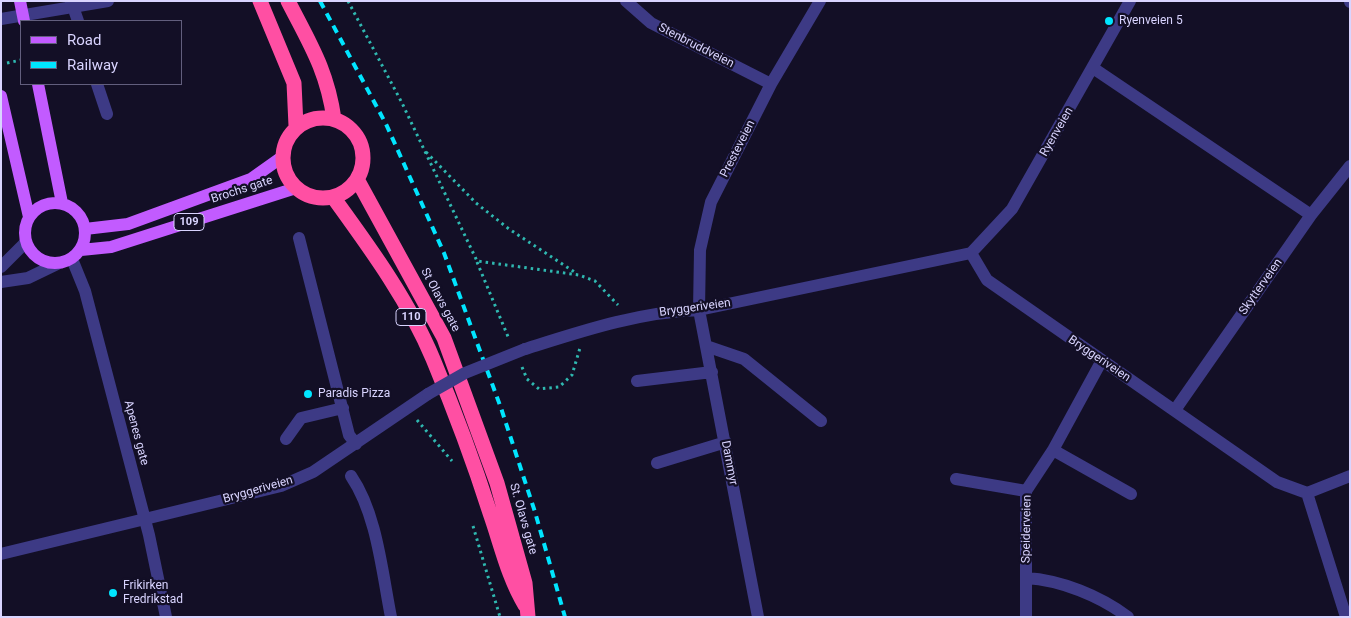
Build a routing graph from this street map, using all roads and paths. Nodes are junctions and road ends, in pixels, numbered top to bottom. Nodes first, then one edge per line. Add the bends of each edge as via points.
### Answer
1 (20, 1) edge
2 (108, 1) edge
3 (260, 1) edge
4 (288, 1) edge
5 (348, 1) edge
6 (626, 1) edge
7 (820, 1) edge
8 (1130, 1) edge
9 (72, 5) edge
10 (24, 18) edge
11 (1, 19) edge
12 (78, 20) edge
13 (20, 60) edge
14 (7, 63) dead end
15 (1093, 68) junction
16 (771, 84) junction
17 (38, 85) edge
18 (98, 85) edge
19 (1, 96) edge
20 (106, 114) dead end
21 (334, 119) junction
22 (296, 126) junction
23 (424, 150) junction
24 (282, 156) junction
25 (1350, 166) edge
26 (357, 179) junction
27 (296, 188) junction
28 (333, 197) junction
29 (62, 204) junction
30 (1311, 215) junction
31 (29, 217) junction
32 (85, 229) junction
33 (300, 238) dead end
34 (25, 243) junction
35 (81, 250) junction
36 (971, 253) junction
37 (72, 259) junction
38 (57, 264) junction
39 (1, 267) edge
40 (579, 275) junction
41 (1, 282) edge
42 (699, 310) junction
43 (623, 320) junction
44 (706, 346) junction
45 (1100, 362) junction
46 (712, 372) junction
47 (637, 381) dead end
48 (343, 408) junction
49 (407, 410) junction
50 (1175, 410) junction
51 (822, 421) dead end
52 (286, 439) dead end
53 (482, 442) joint
54 (726, 442) junction
55 (356, 444) junction
56 (1053, 450) junction
57 (658, 463) dead end
58 (455, 469) dead end
59 (351, 476) dead end
60 (1350, 476) edge
61 (956, 478) dead end
62 (1026, 491) junction
63 (1307, 493) junction
64 (1131, 494) dead end
65 (471, 518) dead end
66 (145, 519) junction
67 (1, 554) edge
68 (1026, 578) junction
69 (527, 612) edge
70 (166, 617) edge
71 (391, 617) edge
72 (500, 617) edge
73 (758, 617) edge
74 (1026, 617) edge
75 (1128, 617) edge
76 (1346, 617) edge

1 - 10 main road
2 - 9 street
3 - 22 highway via 294,83
4 - 21 highway via 322,66 330,90
5 - 23 path
6 - 16 street, Stenbruddveien via 651,23
7 - 16 street, Presteveien
8 - 15 street, Ryenveien
9 - 10 street
9 - 12 street
10 - 11 street
13 - 14 path
15 - 30 street
15 - 36 street, Ryenveien via 1012,209
16 - 42 street, Presteveien via 711,202 700,250
17 - 29 main road
18 - 20 street
19 - 31 main road
21 - 22 highway via 314,118
21 - 26 highway via 349,126 361,144 363,161
22 - 24 highway via 286,139
23 - 40 path via 476,203
23 - 40 path via 477,261
24 - 27 highway via 286,175
24 - 32 main road, Brochs gate / 109 via 251,178 172,208 128,224
25 - 30 street, Skytterveien
26 - 28 highway via 348,190
26 - 53 highway, St Olavs gate / 110 via 444,338
27 - 28 highway via 315,198
27 - 35 main road, Brochs gate / 109 via 111,247
28 - 69 highway, St. Olavs gate / 110 via 389,278 428,350 490,511 514,587
29 - 31 main road via 50,203
29 - 32 main road via 73,209
30 - 50 street, Skytterveien
31 - 34 main road via 24,229
32 - 35 main road
33 - 48 street
34 - 38 main road via 43,262
34 - 39 street
35 - 37 main road
36 - 42 street, Bryggeriveien
36 - 45 street, Bryggeriveien via 987,280
37 - 38 main road
37 - 66 street, Apenes gate via 83,282
38 - 41 street via 28,278
40 - 43 path via 595,281 618,304
42 - 43 street, Bryggeriveien via 660,312
42 - 44 street, Dammyr
43 - 49 street, Bryggeriveien, bridge via 525,349 465,373
44 - 46 street, Dammyr
44 - 51 street via 744,359
45 - 50 street, Bryggeriveien
45 - 56 street, Speiderveien
46 - 47 street
46 - 54 street, Dammyr
48 - 52 street via 301,418
48 - 55 street via 350,435
49 - 55 street, Bryggeriveien
49 - 58 path via 452,461
50 - 63 street, Bryggeriveien via 1277,482
53 - 69 highway, St. Olavs gate / 110 via 525,583
54 - 57 street
54 - 73 street, Dammyr
55 - 66 street, Bryggeriveien via 313,472 281,486
56 - 62 street, Speiderveien
56 - 64 street
59 - 71 street via 369,514
60 - 63 street
61 - 62 street
62 - 68 street, Speiderveien
63 - 76 street
65 - 72 path
66 - 67 street, Bryggeriveien
66 - 70 street, Apenes gate
68 - 74 street, Speiderveien
68 - 75 street via 1042,579 1086,593

